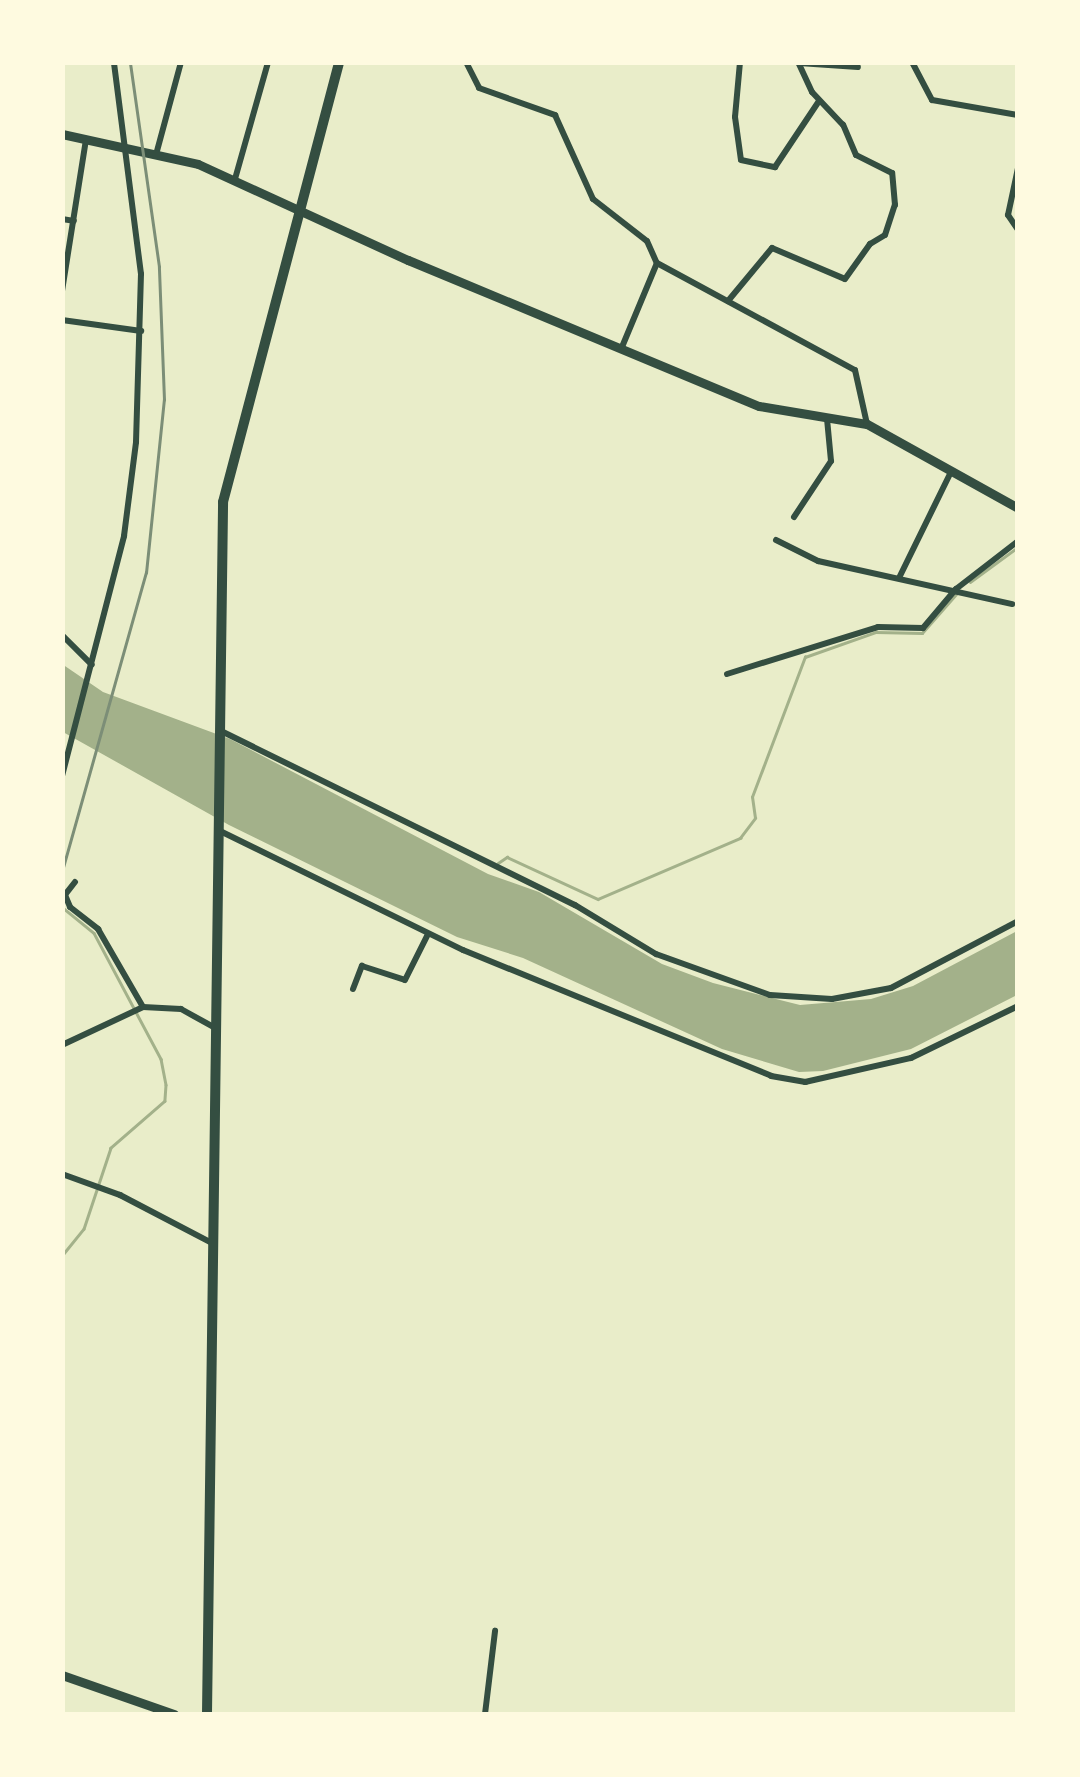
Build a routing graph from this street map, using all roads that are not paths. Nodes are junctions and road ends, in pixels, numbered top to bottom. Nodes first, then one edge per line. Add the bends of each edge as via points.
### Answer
1 (114, 62) edge
2 (181, 62) edge
3 (268, 62) edge
4 (340, 62) edge
5 (466, 62) edge
6 (740, 62) edge
7 (912, 62) edge
8 (799, 63) edge
9 (832, 64) edge
10 (858, 67) dead end
11 (819, 101) junction
12 (1018, 115) edge
13 (62, 134) edge
14 (86, 139) junction
15 (126, 145) junction
16 (157, 151) junction
17 (1018, 168) edge
18 (236, 179) junction
19 (300, 206) junction
20 (62, 220) edge
21 (74, 221) junction
22 (1018, 230) edge
23 (657, 263) junction
24 (1018, 276) edge
25 (62, 291) edge
26 (1018, 298) edge
27 (728, 301) junction
28 (62, 320) edge
29 (141, 331) junction
30 (622, 348) junction
31 (827, 420) junction
32 (867, 424) junction
33 (951, 472) junction
34 (1017, 509) edge
35 (794, 517) dead end
36 (776, 540) dead end
37 (1018, 541) edge
38 (899, 578) junction
39 (956, 589) junction
40 (1012, 604) dead end
41 (62, 635) edge
42 (92, 665) junction
43 (727, 674) dead end
44 (218, 733) junction
45 (64, 761) edge
46 (62, 776) edge
47 (217, 824) junction
48 (76, 882) dead end
49 (1018, 920) edge
50 (428, 934) junction
51 (352, 989) dead end
52 (1018, 1006) edge
53 (143, 1007) junction
54 (214, 1027) junction
55 (62, 1045) edge
56 (62, 1174) edge
57 (212, 1243) junction
58 (495, 1631) dead end
59 (62, 1676) edge
60 (174, 1714) edge
61 (207, 1714) edge
62 (485, 1714) edge

1 - 15 street
2 - 16 street
3 - 18 street
4 - 19 highway
5 - 23 street via 478,88 555,115 593,198 647,241
6 - 11 street via 735,117 741,160 775,167
7 - 12 street via 932,100
8 - 9 street
8 - 11 street
9 - 10 street
11 - 27 street via 844,125 856,155 892,174 897,194 886,234 840,280 772,248
13 - 14 main road
14 - 15 main road
14 - 21 street
15 - 16 main road
15 - 29 street
16 - 18 main road
17 - 22 street via 1008,214
18 - 19 main road
19 - 30 main road via 408,260
19 - 44 highway via 223,502
20 - 21 street
21 - 25 street
23 - 27 street
23 - 30 street
24 - 26 street
27 - 32 street via 855,370
28 - 29 street
29 - 42 street via 130,504
30 - 31 main road via 759,406
31 - 32 main road
31 - 35 street via 830,462
32 - 33 main road
33 - 34 main road
33 - 38 street
36 - 38 street via 800,556
37 - 39 street
38 - 39 street
39 - 40 street
39 - 43 street via 923,628 878,627
41 - 42 street
42 - 45 street
44 - 47 highway
44 - 49 street via 576,906 644,949 770,995 832,999 891,988
45 - 46 street
47 - 50 street
47 - 54 highway
48 - 53 street via 64,894 70,907 98,929
50 - 51 street via 404,980 362,966
50 - 52 street via 744,1067 804,1082 911,1058
53 - 54 street via 182,1009
53 - 55 street
54 - 57 highway
56 - 57 street via 120,1195
57 - 61 highway
58 - 62 street
59 - 60 main road

